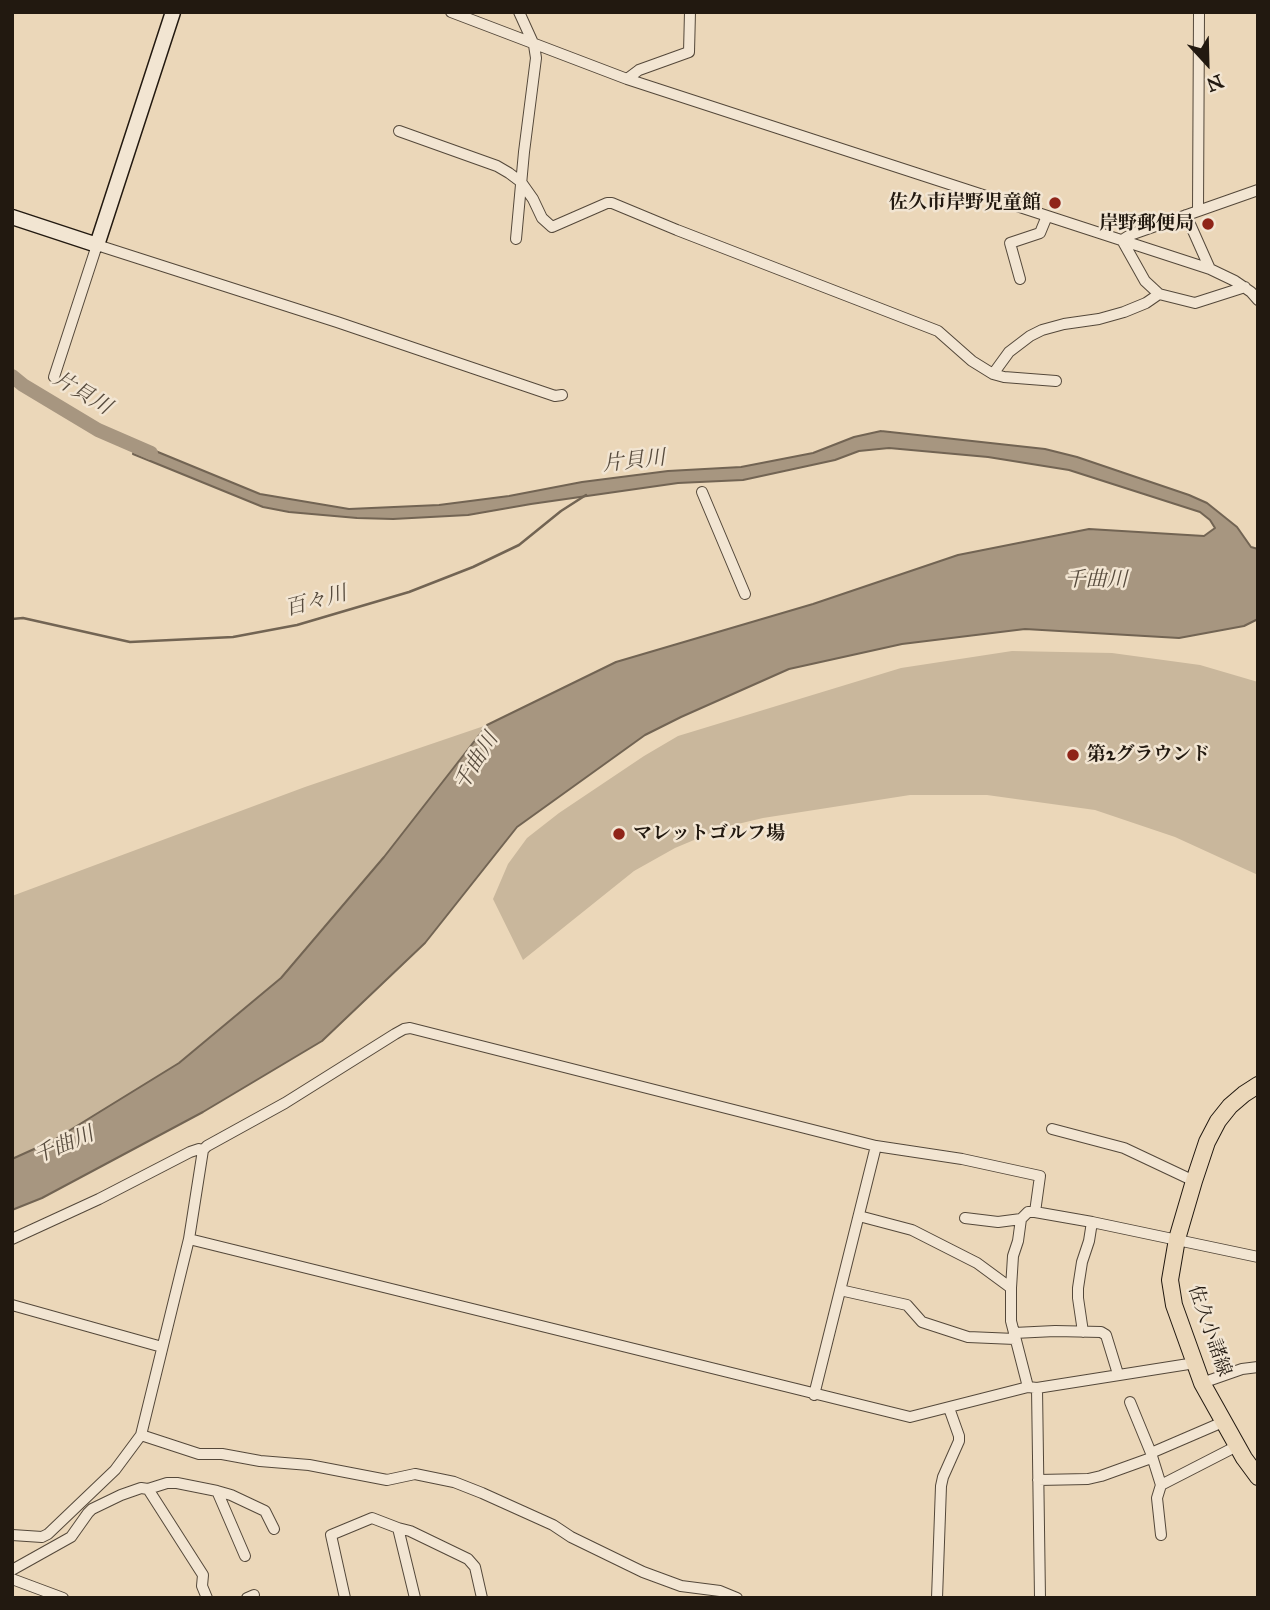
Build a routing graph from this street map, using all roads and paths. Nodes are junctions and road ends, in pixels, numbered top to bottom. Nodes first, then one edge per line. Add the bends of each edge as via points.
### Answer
1 (173, 12) edge
2 (451, 12) edge
3 (519, 12) edge
4 (690, 12) edge
5 (1199, 12) edge
6 (534, 44) junction
7 (627, 79) junction
8 (399, 131) dead end
9 (521, 182) junction
10 (1258, 190) edge
11 (1198, 210) junction
12 (1186, 215) junction
13 (1047, 216) junction
14 (12, 217) edge
15 (516, 239) dead end
16 (1122, 240) junction
17 (97, 245) junction
18 (1210, 269) junction
19 (1020, 279) dead end
20 (1245, 287) junction
21 (1159, 294) junction
22 (1258, 300) edge
23 (993, 374) junction
24 (54, 377) dead end
25 (1056, 380) dead end
26 (562, 395) dead end
27 (702, 492) dead end
28 (745, 594) dead end
29 (1258, 1085) edge
30 (1052, 1129) dead end
31 (876, 1146) junction
32 (203, 1150) junction
33 (1194, 1181) junction
34 (1035, 1212) junction
35 (859, 1216) junction
36 (965, 1218) dead end
37 (1021, 1219) junction
38 (1092, 1222) junction
39 (12, 1239) edge
40 (189, 1239) junction
41 (1177, 1239) junction
42 (1258, 1256) edge
43 (1011, 1288) junction
44 (840, 1290) junction
45 (12, 1305) edge
46 (1083, 1332) junction
47 (1015, 1336) junction
48 (162, 1346) junction
49 (1195, 1363) junction
50 (1258, 1367) edge
51 (1118, 1374) junction
52 (1202, 1383) junction
53 (1032, 1388) junction
54 (814, 1395) junction
55 (1130, 1402) dead end
56 (949, 1408) junction
57 (1223, 1422) junction
58 (141, 1435) junction
59 (1237, 1446) junction
60 (1151, 1455) junction
61 (1258, 1477) edge
62 (1038, 1480) junction
63 (1161, 1485) junction
64 (148, 1489) junction
65 (217, 1491) junction
66 (398, 1528) junction
67 (274, 1529) dead end
68 (12, 1535) edge
69 (1161, 1535) dead end
70 (245, 1556) dead end
71 (12, 1570) edge
72 (12, 1579) edge
73 (63, 1598) edge
74 (207, 1598) edge
75 (345, 1598) edge
76 (415, 1598) edge
77 (482, 1598) edge
78 (737, 1598) edge
79 (937, 1598) edge
80 (1040, 1598) edge

1 - 17 street
2 - 6 street
3 - 6 street
4 - 7 street via 689,52
5 - 11 street
6 - 7 street
6 - 9 street
7 - 13 street
8 - 9 street via 497,166
9 - 15 street
9 - 23 street via 542,218 552,226 612,203 938,331
10 - 11 street
11 - 12 street
12 - 16 street
12 - 18 street
13 - 16 street
13 - 19 street via 1040,233 1010,243
14 - 17 street
16 - 18 street
16 - 21 street via 1144,281
17 - 24 street
17 - 26 street
18 - 20 street
20 - 21 street via 1195,303
20 - 22 street
21 - 23 street via 1099,320 1064,324 1030,335 1009,352
23 - 25 street
27 - 28 street
29 - 33 main road, 佐久小諸線 via 1236,1100 1218,1121
30 - 33 street via 1124,1148
31 - 32 street via 410,1028
31 - 34 street via 1040,1176
31 - 35 street
32 - 39 street via 190,1152
32 - 40 street
33 - 41 main road, 佐久小諸線
34 - 37 street
34 - 38 street
35 - 43 street via 912,1230 977,1263
35 - 44 street
36 - 37 street
37 - 43 street
38 - 41 street
38 - 46 street via 1078,1288
40 - 48 street
40 - 54 street
41 - 42 street
41 - 49 main road, 佐久小諸線 via 1171,1290
43 - 47 street
44 - 47 street via 906,1304 922,1322 968,1337
44 - 54 street
45 - 48 street
46 - 47 street
46 - 51 street via 1106,1335
47 - 53 street
48 - 58 street
49 - 51 street
49 - 52 main road, 佐久小諸線
50 - 52 street
51 - 53 street
52 - 57 main road, 佐久小諸線
53 - 56 street
53 - 62 street
54 - 56 street via 910,1417
55 - 60 street
56 - 79 street via 959,1441 941,1486
57 - 59 main road, 佐久小諸線
57 - 60 street
58 - 68 street via 115,1470 48,1534
58 - 78 street via 199,1454 309,1465 387,1480 415,1474 454,1482 553,1525 643,1572
59 - 61 main road, 佐久小諸線
59 - 63 street
60 - 62 street via 1088,1479
60 - 63 street
62 - 80 street
63 - 69 street via 1157,1498
64 - 65 street via 177,1483
64 - 71 street via 92,1509 71,1536
64 - 74 street via 204,1575
65 - 67 street via 265,1510
65 - 70 street
66 - 75 street via 372,1518 331,1535
66 - 76 street
66 - 77 street via 468,1559 475,1567
72 - 73 street

